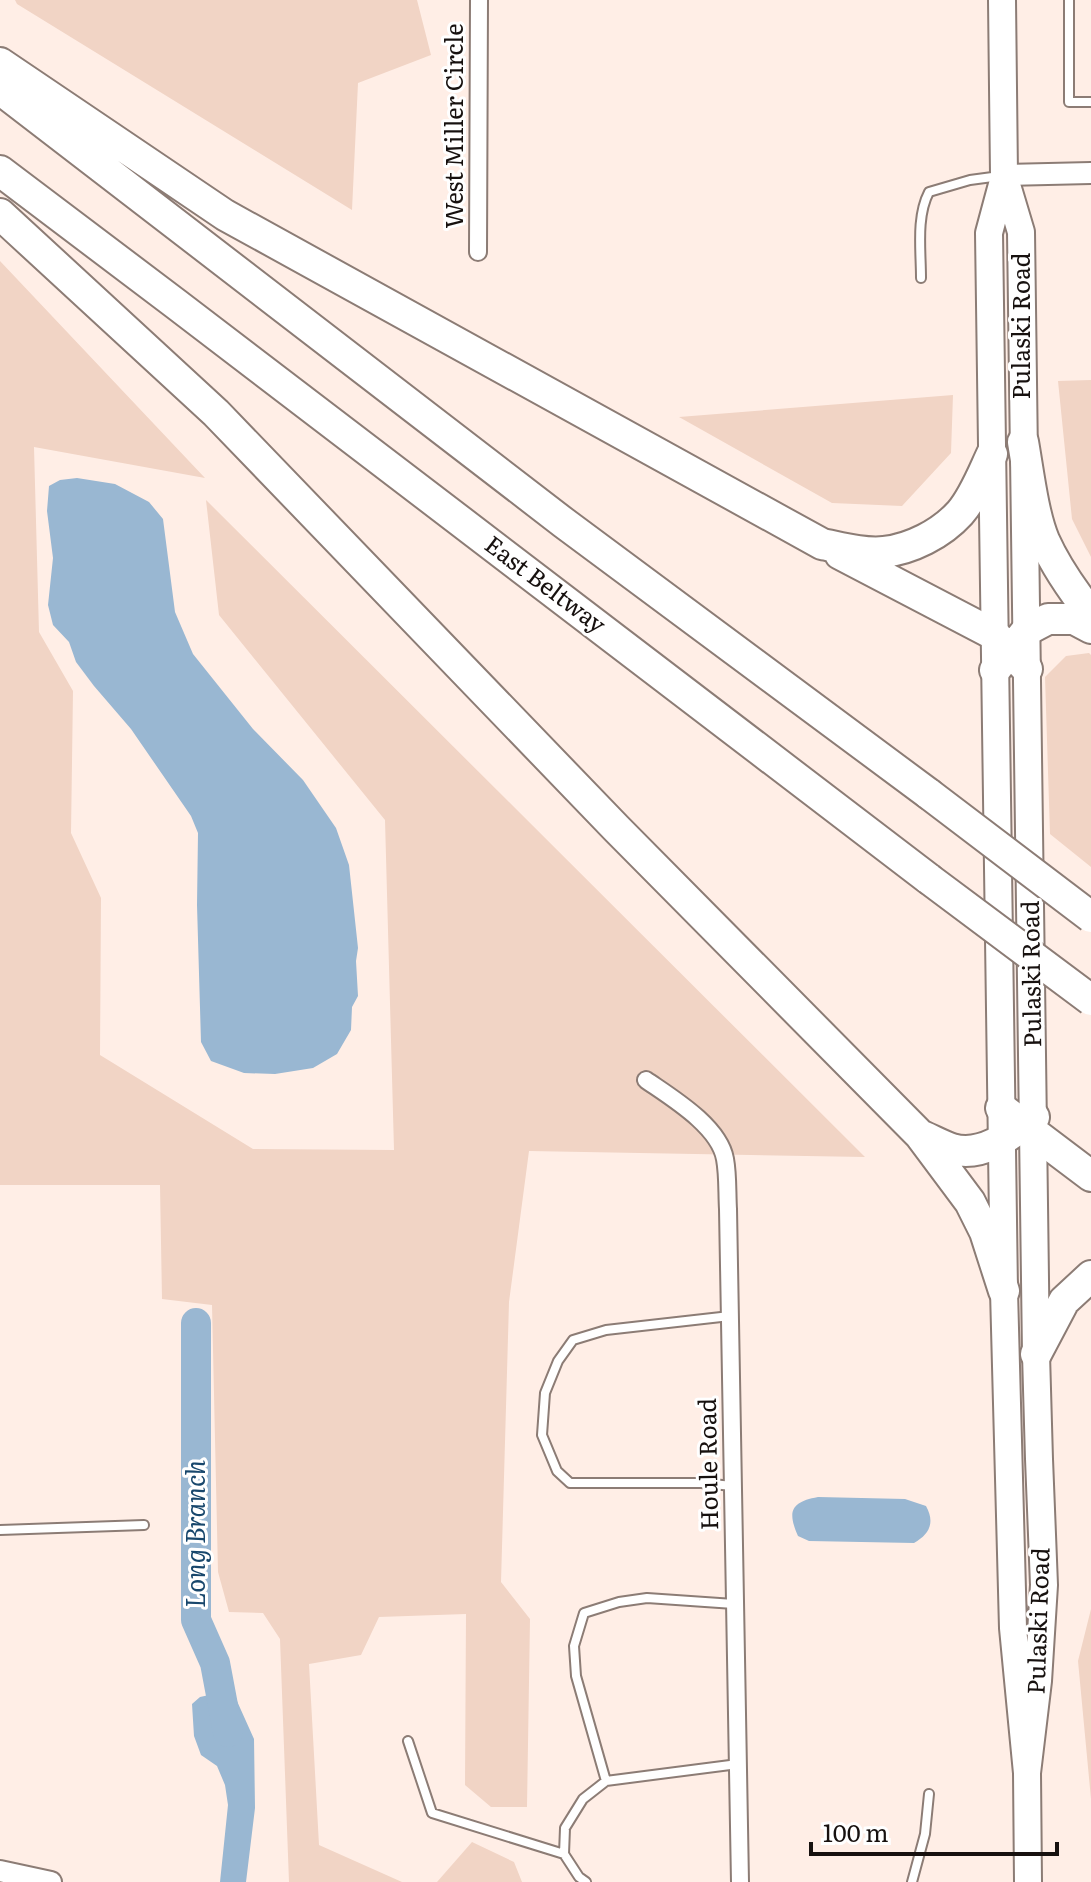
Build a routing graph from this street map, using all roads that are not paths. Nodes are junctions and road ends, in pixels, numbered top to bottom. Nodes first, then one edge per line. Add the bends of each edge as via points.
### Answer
1 (479, 0) edge
2 (1002, 0) edge
3 (1069, 0) edge
4 (0, 63) edge
5 (0, 89) edge
6 (1091, 102) edge
7 (0, 171) edge
8 (1091, 173) edge
9 (1004, 175) junction
10 (0, 214) edge
11 (478, 252) dead end
12 (921, 278) dead end
13 (1023, 442) junction
14 (992, 454) junction
15 (822, 544) junction
16 (1091, 614) edge
17 (1091, 628) edge
18 (1011, 651) junction
19 (1091, 917) edge
20 (1091, 1000) edge
21 (646, 1080) dead end
22 (1018, 1125) junction
23 (920, 1135) junction
24 (1091, 1176) edge
25 (1091, 1276) edge
26 (1004, 1291) junction
27 (730, 1316) junction
28 (1036, 1354) junction
29 (733, 1486) junction
30 (144, 1525) dead end
31 (0, 1530) edge
32 (735, 1604) junction
33 (408, 1741) dead end
34 (738, 1764) junction
35 (1027, 1773) junction
36 (606, 1781) junction
37 (929, 1794) dead end
38 (564, 1854) junction
39 (0, 1871) edge
40 (51, 1882) edge
41 (586, 1882) edge
42 (740, 1882) edge
43 (912, 1882) edge
44 (1028, 1882) edge

1 - 11 street, West Miller Circle
2 - 9 main road, Pulaski Road
3 - 6 lane via 1069,102
4 - 15 highway via 225,215
5 - 19 highway, bridge via 564,523
7 - 20 highway, East Beltway, bridge
8 - 9 street
9 - 12 lane via 929,192 921,216
9 - 13 main road, Pulaski Road via 1021,232
9 - 14 main road, Pulaski Road via 989,233
10 - 23 highway via 216,413
13 - 16 highway via 1043,538
13 - 18 main road, Pulaski Road
14 - 15 highway via 962,512 931,536 884,552
14 - 18 main road, Pulaski Road
15 - 18 highway
17 - 18 highway via 1074,619 1048,619
18 - 22 main road, Pulaski Road
21 - 27 street, Houle Road via 697,1116 725,1157
22 - 23 highway via 973,1150 954,1150
22 - 24 highway
22 - 26 main road, Pulaski Road
22 - 28 main road, Pulaski Road
23 - 26 highway via 970,1202
25 - 28 highway via 1064,1301
26 - 35 main road, Pulaski Road via 1013,1628
27 - 29 street, Houle Road
27 - 29 lane via 606,1330 573,1340 545,1393 542,1435 557,1471 570,1483
28 - 35 main road, Pulaski Road via 1044,1585
29 - 32 street, Houle Road
30 - 31 lane
32 - 34 street, Houle Road
32 - 36 lane via 647,1598 584,1613 574,1646 576,1676
33 - 38 lane via 432,1813
34 - 36 lane
34 - 42 street, Houle Road
35 - 44 main road, Pulaski Road
36 - 38 lane via 583,1799 565,1828
37 - 43 lane
38 - 41 lane
39 - 40 street

